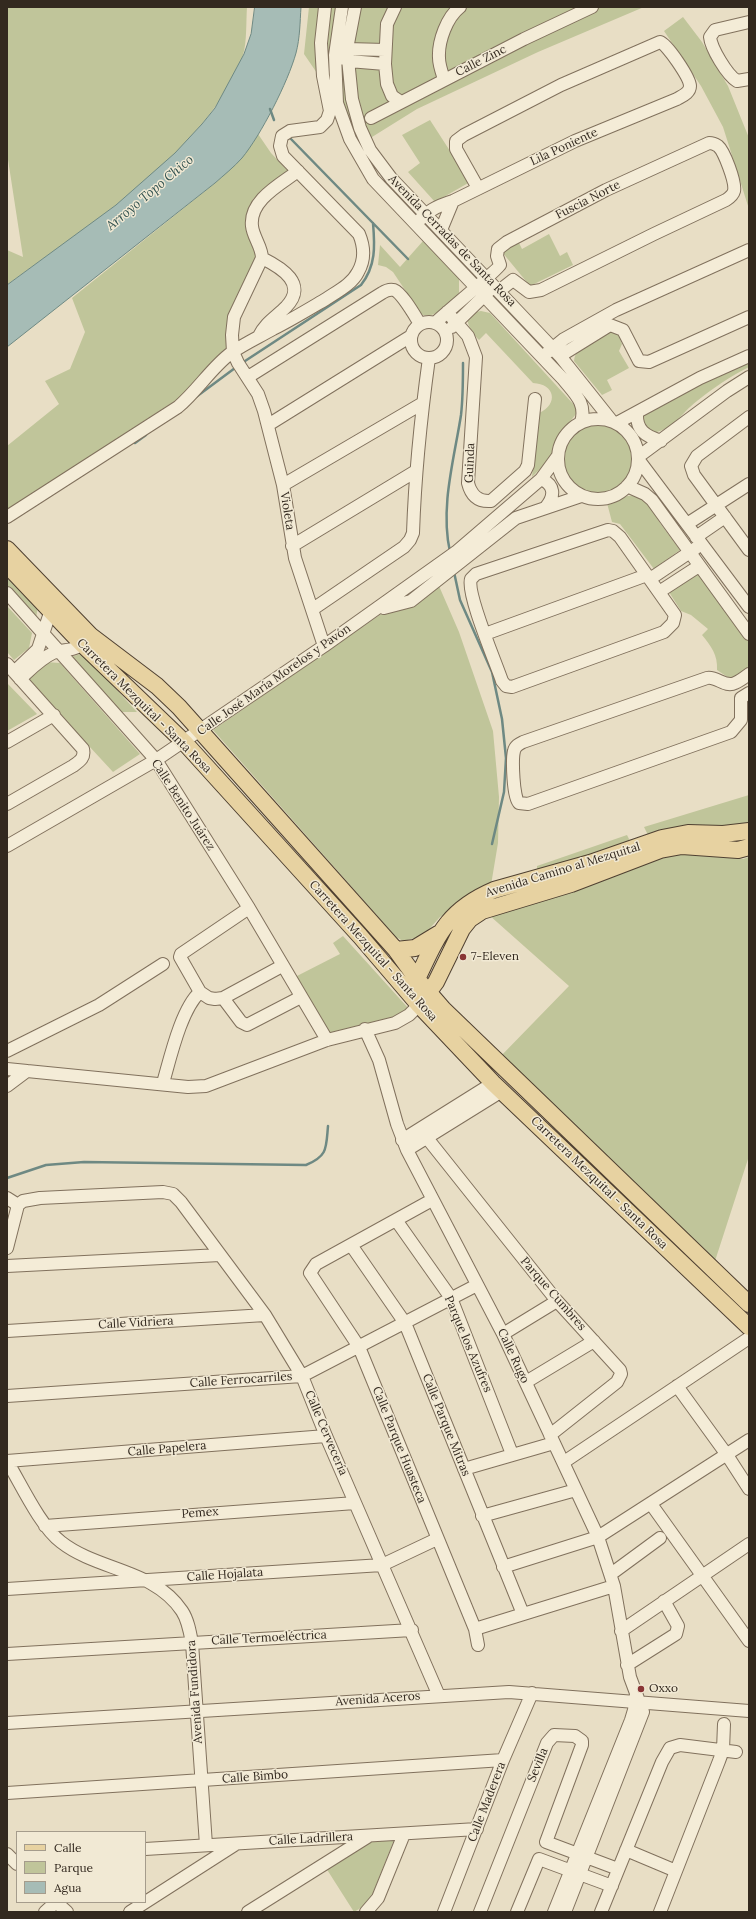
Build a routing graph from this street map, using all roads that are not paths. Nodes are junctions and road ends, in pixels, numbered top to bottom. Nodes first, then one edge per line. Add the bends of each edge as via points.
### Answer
1 (326, 7) edge
2 (342, 7) edge
3 (355, 7) edge
4 (395, 7) edge
5 (460, 7) edge
6 (592, 7) edge
7 (749, 22) edge
8 (385, 50) junction
9 (335, 55) junction
10 (348, 55) junction
11 (385, 64) junction
12 (444, 79) junction
13 (749, 79) edge
14 (400, 102) junction
15 (371, 118) dead end
16 (298, 171) junction
17 (478, 188) junction
18 (453, 200) junction
19 (426, 213) junction
20 (416, 224) junction
21 (441, 230) junction
22 (749, 250) edge
23 (262, 258) junction
24 (493, 285) junction
25 (480, 291) junction
26 (616, 310) junction
27 (447, 312) junction
28 (749, 317) edge
29 (456, 321) junction
30 (435, 323) junction
31 (420, 324) junction
32 (623, 330) junction
33 (446, 333) junction
34 (411, 336) junction
35 (259, 337) junction
36 (556, 352) junction
37 (749, 356) edge
38 (542, 357) junction
39 (429, 358) junction
40 (240, 365) junction
41 (749, 377) edge
42 (535, 399) dead end
43 (423, 403) junction
44 (637, 413) junction
45 (749, 417) edge
46 (581, 422) junction
47 (614, 422) junction
48 (268, 425) junction
49 (661, 441) junction
50 (557, 457) junction
51 (638, 458) junction
52 (416, 471) junction
53 (541, 479) junction
54 (749, 484) edge
55 (283, 485) junction
56 (627, 486) junction
57 (581, 496) junction
58 (716, 505) junction
59 (546, 507) junction
60 (7, 517) edge
61 (725, 517) junction
62 (687, 524) junction
63 (699, 540) junction
64 (292, 546) junction
65 (7, 549) edge
66 (749, 550) edge
67 (689, 553) junction
68 (458, 557) junction
69 (7, 565) edge
70 (699, 566) junction
71 (648, 577) junction
72 (659, 592) junction
73 (7, 593) edge
74 (53, 605) junction
75 (749, 607) edge
76 (313, 609) junction
77 (43, 633) junction
78 (485, 634) junction
79 (749, 634) edge
80 (82, 644) junction
81 (324, 646) junction
82 (59, 651) junction
83 (14, 671) edge
84 (749, 674) edge
85 (749, 692) edge
86 (54, 715) junction
87 (193, 736) junction
88 (7, 742) edge
89 (156, 760) junction
90 (7, 804) edge
91 (749, 831) edge
92 (7, 846) edge
93 (749, 848) edge
94 (249, 908) junction
95 (440, 933) junction
96 (396, 950) junction
97 (163, 964) dead end
98 (282, 966) junction
99 (417, 979) junction
100 (200, 992) junction
101 (301, 997) junction
102 (223, 998) junction
103 (421, 999) junction
104 (365, 1029) junction
105 (327, 1040) junction
106 (7, 1050) edge
107 (7, 1069) edge
108 (27, 1071) junction
109 (163, 1084) junction
110 (7, 1086) edge
111 (498, 1087) junction
112 (468, 1105) junction
113 (428, 1138) junction
114 (405, 1145) junction
115 (7, 1198) edge
116 (432, 1200) junction
117 (18, 1205) junction
118 (396, 1220) junction
119 (351, 1245) junction
120 (7, 1248) edge
121 (220, 1255) junction
122 (7, 1266) edge
123 (478, 1285) junction
124 (451, 1298) junction
125 (557, 1302) junction
126 (749, 1304) edge
127 (265, 1315) junction
128 (405, 1323) junction
129 (749, 1327) edge
130 (7, 1331) edge
131 (503, 1334) junction
132 (749, 1338) edge
133 (594, 1341) junction
134 (359, 1347) junction
135 (302, 1376) junction
136 (526, 1382) junction
137 (677, 1386) junction
138 (7, 1396) edge
139 (326, 1436) junction
140 (552, 1439) junction
141 (749, 1440) edge
142 (512, 1454) junction
143 (727, 1454) junction
144 (7, 1461) edge
145 (564, 1462) junction
146 (464, 1469) junction
147 (749, 1489) edge
148 (576, 1490) junction
149 (355, 1503) junction
150 (652, 1504) junction
151 (482, 1516) junction
152 (45, 1526) junction
153 (598, 1537) junction
154 (660, 1538) dead end
155 (437, 1539) junction
156 (749, 1544) edge
157 (382, 1565) junction
158 (503, 1567) junction
159 (611, 1574) junction
160 (702, 1575) junction
161 (146, 1580) junction
162 (614, 1586) junction
163 (7, 1589) edge
164 (664, 1602) junction
165 (523, 1614) junction
166 (475, 1629) junction
167 (412, 1630) junction
168 (621, 1630) junction
169 (749, 1641) edge
170 (192, 1643) junction
171 (478, 1645) dead end
172 (7, 1654) edge
173 (626, 1664) junction
174 (532, 1693) junction
175 (439, 1696) junction
176 (637, 1698) junction
177 (197, 1710) junction
178 (749, 1711) edge
179 (7, 1723) edge
180 (724, 1724) dead end
181 (723, 1750) junction
182 (736, 1752) dead end
183 (503, 1760) junction
184 (201, 1780) junction
185 (7, 1793) edge
186 (477, 1829) junction
187 (404, 1834) junction
188 (370, 1836) junction
189 (237, 1844) junction
190 (206, 1845) junction
191 (146, 1849) edge
192 (626, 1850) junction
193 (582, 1856) junction
194 (618, 1869) junction
195 (676, 1871) junction
196 (575, 1872) junction
197 (612, 1886) junction
198 (146, 1902) edge
199 (55, 1903) edge
200 (57, 1903) edge
201 (144, 1903) edge
202 (45, 1912) edge
203 (67, 1912) edge
204 (130, 1912) edge
205 (248, 1912) edge
206 (366, 1912) edge
207 (444, 1912) edge
208 (480, 1912) edge
209 (517, 1912) edge
210 (554, 1912) edge
211 (564, 1912) edge
212 (601, 1912) edge
213 (660, 1912) edge

1 - 16 street via 321,43 323,76 330,111 327,120 320,127 290,131 281,139 280,146 284,156
2 - 9 street, Avenida Cerradas de Santa Rosa
3 - 10 street, Avenida Cerradas de Santa Rosa
4 - 8 street via 387,24
5 - 12 street via 442,35 439,58
6 - 12 street, Calle Zinc
7 - 13 street via 715,30 710,37 729,75 740,81
8 - 10 street
8 - 11 street
9 - 10 street
9 - 20 street, Avenida Cerradas de Santa Rosa via 337,103 350,139 373,179
10 - 11 street
10 - 19 street, Avenida Cerradas de Santa Rosa via 352,99 360,128 370,150 385,170
11 - 14 street via 387,84 392,96
12 - 14 street, Calle Zinc
14 - 15 street, Calle Zinc
16 - 23 street via 263,197 256,207 252,227
16 - 35 street via 359,234 363,243 362,263 351,282 340,290
17 - 17 street, Lila Poniente via 575,141 676,99 689,90 688,80 666,45 658,42 560,85 456,141 456,149
17 - 18 street, Lila Poniente
18 - 19 street, Lila Poniente
18 - 21 street
19 - 20 street, Lila Poniente
19 - 21 street, Avenida Cerradas de Santa Rosa
20 - 25 street, Avenida Cerradas de Santa Rosa
21 - 24 street, Avenida Cerradas de Santa Rosa
22 - 26 street
23 - 35 street via 284,272 296,290 294,298 268,323
23 - 40 street via 234,317 232,335
24 - 24 street, Fuscia Norte via 499,268 498,249 507,242 606,190 709,144 721,149 734,187 732,195 726,200 541,290 530,292 513,280
24 - 25 street
24 - 36 street, Avenida Cerradas de Santa Rosa
25 - 27 street
25 - 29 street
25 - 38 street, Avenida Cerradas de Santa Rosa
26 - 32 street
26 - 36 street
27 - 29 street
27 - 30 street
28 - 32 street via 649,362 641,363
29 - 33 street
29 - 42 street, Guinda via 468,336 476,357 468,483 474,497 491,501 525,470 528,465
30 - 31 street
30 - 33 street
31 - 34 street
31 - 40 street via 401,296 395,290 389,290
32 - 36 street via 615,325 607,326
33 - 39 street via 443,351
34 - 39 street via 414,351
34 - 48 street
35 - 40 street
36 - 38 street
36 - 47 street, Avenida Cerradas de Santa Rosa
37 - 44 street via 700,378
38 - 46 street, Avenida Cerradas de Santa Rosa via 579,399 584,412
39 - 43 street
40 - 48 street, Violeta via 258,394
40 - 60 street via 221,360 193,395 178,407
41 - 49 street
43 - 52 street
43 - 55 street
44 - 47 street
44 - 49 street via 641,431
45 - 58 street via 692,462 691,471
46 - 47 street via 599,418
46 - 50 street via 564,436
47 - 51 street via 632,437
48 - 55 street, Violeta
49 - 51 street
50 - 53 street, Calle José María Morelos y Pavón
50 - 57 street via 558,468 565,482
51 - 56 street via 634,476
51 - 62 street
52 - 64 street
52 - 76 street via 410,540 404,548
53 - 59 street via 550,484 553,491 552,499
53 - 68 street, Calle José María Morelos y Pavón
54 - 58 street
55 - 64 street, Violeta
56 - 57 street via 608,498 594,499
56 - 67 street via 652,500
57 - 59 street, Calle José María Morelos y Pavón
58 - 61 street
58 - 62 street
59 - 68 street, Calle José María Morelos y Pavón via 516,518
61 - 63 street
61 - 66 street
62 - 63 street
63 - 67 street
63 - 75 street
64 - 76 street, Violeta
65 - 74 main road, Carretera Mezquital - Santa Rosa
67 - 70 street
67 - 71 street
68 - 81 street, Calle José María Morelos y Pavón
69 - 74 main road, Carretera Mezquital - Santa Rosa
70 - 72 street
70 - 79 street
71 - 72 street
71 - 78 street
71 - 78 street via 613,531 603,531 476,574 471,579 470,588
72 - 78 street via 675,615 673,623 664,632 512,687 506,686 502,681
73 - 77 street, Calle Benito Juárez
74 - 77 street
74 - 80 main road, Carretera Mezquital - Santa Rosa
74 - 87 main road, Carretera Mezquital - Santa Rosa via 157,686
76 - 81 street, Violeta
77 - 82 street, Calle Benito Juárez
77 - 83 street via 38,649
80 - 82 street via 77,648
80 - 87 main road, Carretera Mezquital - Santa Rosa
81 - 87 street, Calle José María Morelos y Pavón
82 - 83 street
82 - 89 street, Calle Benito Juárez
83 - 86 street
84 - 85 street via 731,684 725,684 716,678 707,678 518,745 514,754 515,797 523,804 724,735 735,729 741,720 742,698
86 - 88 street
86 - 90 street via 83,749 83,758
87 - 89 street, Calle José María Morelos y Pavón
87 - 96 main road, Carretera Mezquital - Santa Rosa via 229,775 260,797
87 - 103 main road, Carretera Mezquital - Santa Rosa via 360,936
89 - 92 street, Calle José María Morelos y Pavón
89 - 94 street, Calle Benito Juárez
91 - 95 main road, Avenida Camino al Mezquital via 723,834 688,833 662,838 590,863 494,890 468,903 452,917
93 - 103 main road, Avenida Camino al Mezquital via 738,850 682,846 660,850 571,884 482,911 470,919 462,929 445,965
94 - 98 street, Calle Benito Juárez
94 - 100 street via 183,951 180,957
95 - 96 main road via 415,948
95 - 99 main road, Avenida Camino al Mezquital
96 - 99 main road, Carretera Mezquital - Santa Rosa
97 - 106 street via 94,1008
98 - 101 street, Calle Benito Juárez
98 - 102 street
99 - 103 main road, Avenida Camino al Mezquital
100 - 102 street via 209,998
100 - 109 street via 190,1005 176,1039
101 - 102 street via 247,1025 240,1022
101 - 105 street, Calle Benito Juárez
103 - 104 street via 409,1015 395,1023
103 - 111 main road, Carretera Mezquital - Santa Rosa
103 - 126 main road, Carretera Mezquital - Santa Rosa via 474,1041
104 - 105 street
104 - 114 street, Calle Rugo via 379,1060
105 - 109 street via 206,1086
107 - 108 street
108 - 109 street
108 - 110 street
111 - 112 street
111 - 129 main road, Carretera Mezquital - Santa Rosa
112 - 113 street
112 - 114 street
113 - 114 street
113 - 125 street, Parque Cumbres
114 - 116 street, Calle Rugo
115 - 117 street
116 - 118 street
116 - 123 street, Calle Rugo
117 - 120 street
117 - 121 street, Calle Cervecería via 23,1201 40,1198 151,1192 173,1194 192,1215
118 - 119 street
118 - 124 street, Parque los Azufres
119 - 128 street, Calle Parque Mitras
119 - 134 street, Calle Parque Huasteca via 312,1268 310,1273
121 - 122 street
121 - 127 street, Calle Cervecería
123 - 124 street, Calle Ferrocarriles
123 - 131 street, Calle Rugo
124 - 128 street, Calle Ferrocarriles
124 - 142 street, Parque los Azufres
125 - 131 street
125 - 133 street, Parque Cumbres
127 - 130 street, Calle Vidriera
127 - 135 street, Calle Cervecería
128 - 134 street, Calle Ferrocarriles
128 - 146 street, Calle Parque Mitras
131 - 136 street, Calle Rugo
132 - 137 street
133 - 136 street
133 - 140 street, Parque Cumbres via 622,1374 617,1382
134 - 135 street, Calle Ferrocarriles
134 - 155 street, Calle Parque Huasteca
135 - 138 street, Calle Ferrocarriles
135 - 139 street, Calle Cervecería
136 - 140 street, Calle Rugo
137 - 143 street
137 - 145 street
139 - 144 street, Calle Papelera
139 - 149 street, Calle Cervecería
140 - 142 street
140 - 145 street, Calle Rugo
141 - 143 street
142 - 146 street
143 - 147 street
143 - 150 street
144 - 152 street, Avenida Fundidora
145 - 148 street, Calle Rugo
146 - 151 street, Calle Parque Mitras
148 - 151 street
148 - 153 street, Calle Rugo
149 - 152 street, Pemex
149 - 157 street, Calle Cervecería
150 - 153 street
150 - 160 street
151 - 158 street, Calle Parque Mitras
152 - 161 street, Avenida Fundidora via 72,1550
153 - 158 street
153 - 159 street, Calle Rugo
154 - 159 street
155 - 157 street, Calle Hojalata
155 - 166 street, Calle Parque Huasteca
156 - 160 street
157 - 161 street, Calle Hojalata
157 - 167 street, Calle Cervecería
158 - 165 street, Calle Parque Mitras
159 - 162 street, Calle Rugo
160 - 164 street
160 - 169 street
161 - 163 street, Calle Hojalata
161 - 170 street, Avenida Fundidora via 172,1598 183,1612
162 - 165 street
162 - 168 street, Calle Rugo
164 - 168 street
164 - 173 street via 678,1626 676,1634
165 - 166 street
166 - 171 street, Calle Parque Huasteca
167 - 170 street, Calle Termoeléctrica
167 - 175 street, Calle Cervecería
168 - 173 street, Calle Rugo
170 - 172 street, Calle Termoeléctrica
170 - 177 street, Avenida Fundidora
173 - 176 street, Calle Rugo
174 - 175 street, Avenida Aceros
174 - 176 street, Avenida Aceros
174 - 183 street, Calle Maderera
175 - 177 street, Avenida Aceros
176 - 178 street, Avenida Aceros
176 - 193 street via 623,1751
177 - 179 street, Avenida Aceros
177 - 184 street, Avenida Fundidora
180 - 181 street
181 - 182 street
181 - 192 street via 680,1745 670,1748 663,1758
181 - 195 street
183 - 184 street, Calle Bimbo
183 - 186 street, Calle Maderera
184 - 185 street, Calle Bimbo
184 - 190 street, Avenida Fundidora
186 - 187 street, Calle Ladrillera
186 - 207 street, Calle Maderera
187 - 188 street, Calle Ladrillera
187 - 206 street via 378,1898
188 - 189 street, Calle Ladrillera
188 - 205 street
189 - 190 street, Calle Ladrillera
189 - 198 street
190 - 191 street, Calle Ladrillera
192 - 194 street
192 - 195 street
193 - 194 street
193 - 196 street
193 - 208 street, Sevilla via 546,1842 582,1745 582,1741 575,1736 554,1735 547,1743
194 - 197 street
195 - 213 street
196 - 197 street
196 - 209 street via 540,1859
196 - 210 street
196 - 211 street
197 - 212 street
199 - 202 street
200 - 203 street
201 - 204 street

